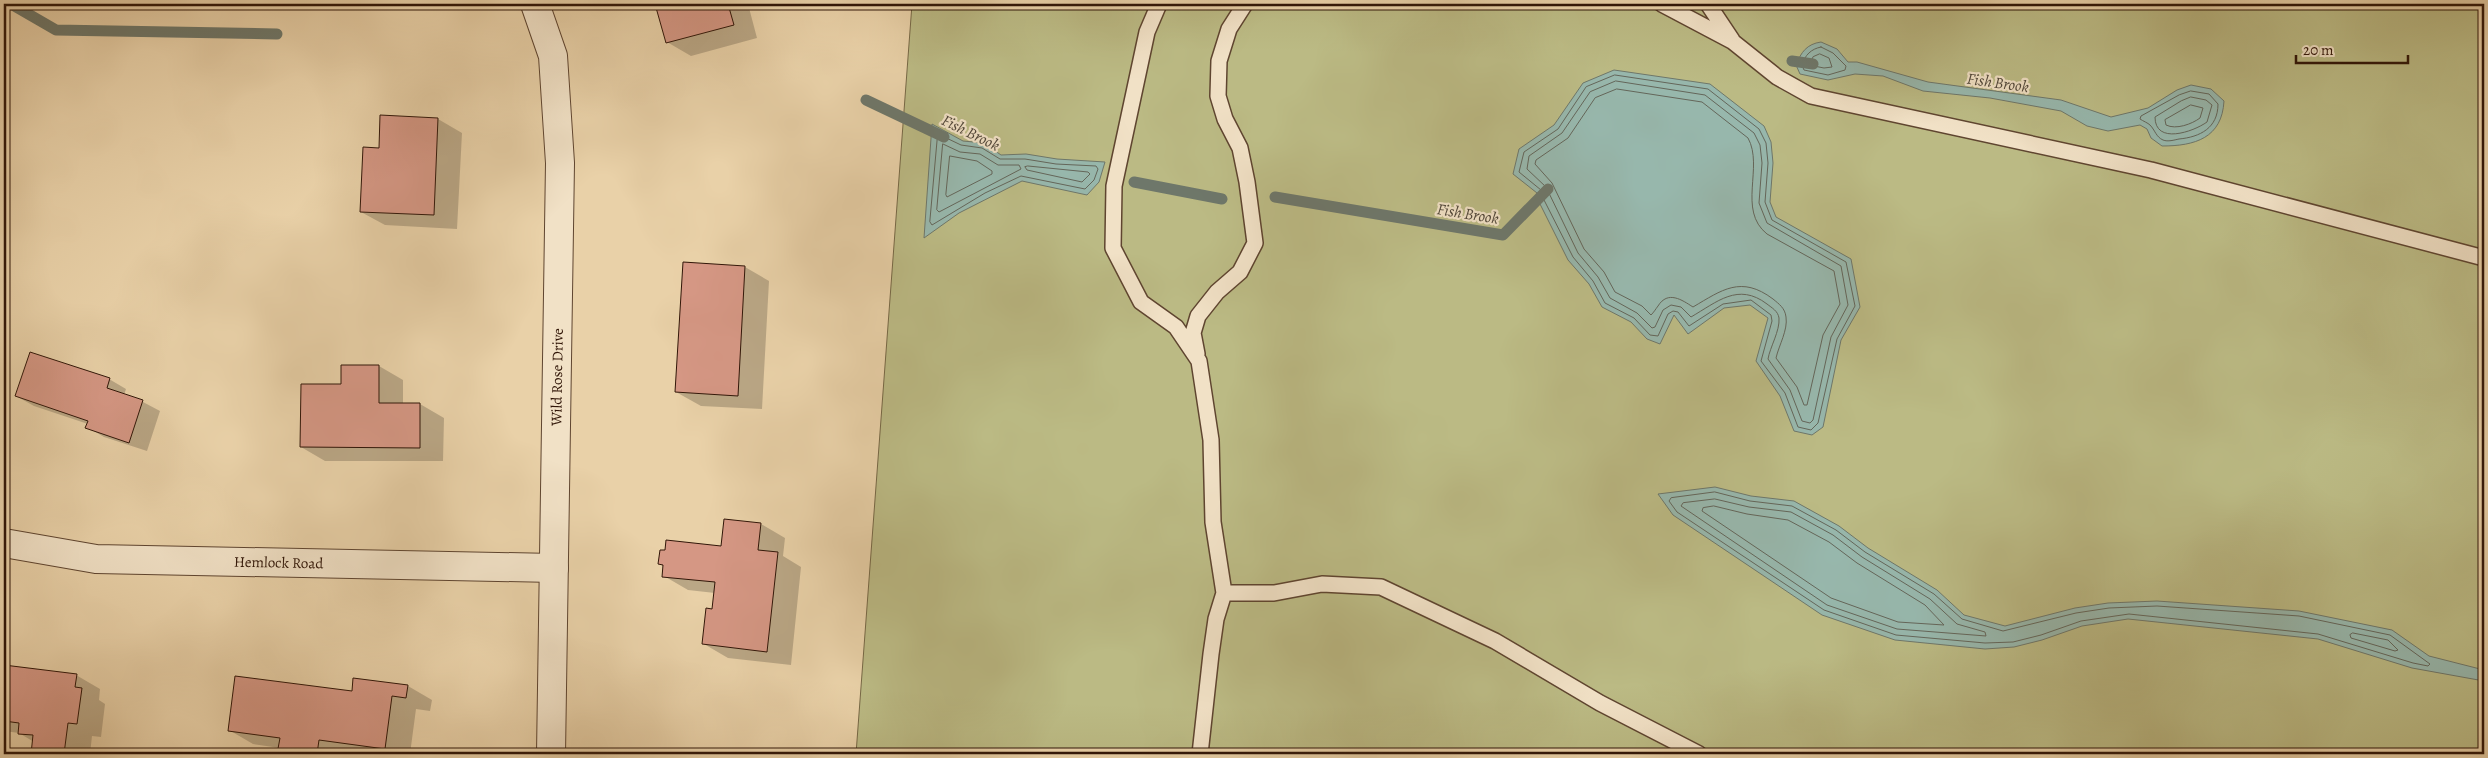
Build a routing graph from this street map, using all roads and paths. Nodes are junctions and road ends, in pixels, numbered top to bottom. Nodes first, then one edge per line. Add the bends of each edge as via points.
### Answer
1 (535, 4) edge
2 (1159, 4) edge
3 (1245, 4) edge
4 (1662, 4) edge
5 (1708, 4) edge
6 (1732, 41) junction
7 (2484, 258) edge
8 (1198, 360) junction
9 (4, 543) edge
10 (554, 568) junction
11 (1224, 593) junction
12 (552, 754) edge
13 (1200, 754) edge
14 (1699, 754) edge

1 - 10 street, Wild Rose Drive via 553,56 560,163
2 - 8 lane via 1147,32 1114,186 1113,248 1140,302 1176,327
3 - 8 lane via 1229,29 1219,61 1218,96 1225,119 1240,148 1255,243 1240,272 1217,292 1198,316 1194,333
4 - 6 lane
5 - 6 lane
6 - 7 lane via 1777,77 1812,96 2151,170
8 - 11 lane via 1211,440 1214,522
9 - 10 street, Hemlock Road via 96,560
10 - 12 street, Wild Rose Drive
11 - 13 lane via 1216,619
11 - 14 lane via 1274,593 1322,584 1381,587 1495,641 1600,703

